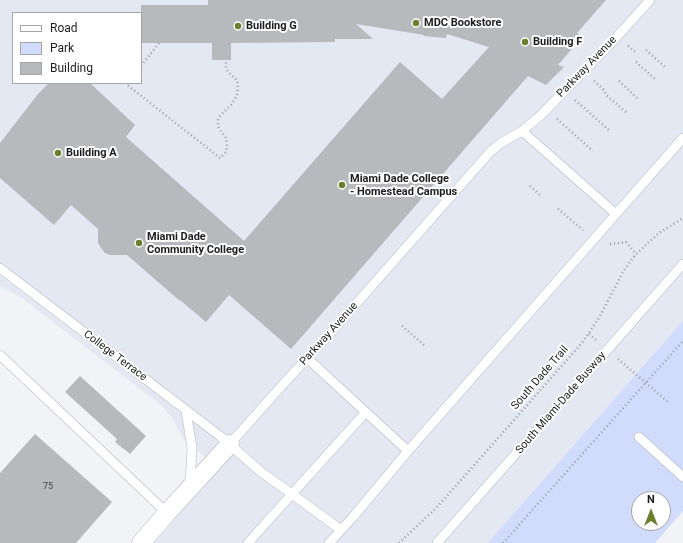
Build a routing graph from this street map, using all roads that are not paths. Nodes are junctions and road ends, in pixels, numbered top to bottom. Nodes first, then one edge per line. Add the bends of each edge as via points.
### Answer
1 (650, 0) edge
2 (522, 131) junction
3 (683, 138) edge
4 (616, 214) junction
5 (683, 264) edge
6 (0, 268) edge
7 (0, 355) edge
8 (307, 358) junction
9 (186, 411) junction
10 (366, 412) junction
11 (639, 437) dead end
12 (230, 444) junction
13 (408, 451) junction
14 (683, 477) edge
15 (190, 488) junction
16 (292, 494) junction
17 (167, 513) junction
18 (341, 530) junction
19 (436, 542) edge
20 (141, 543) edge
21 (248, 543) edge
22 (329, 543) edge

1 - 2 lane, Parkway Avenue via 540,116
2 - 4 lane
2 - 8 lane, Parkway Avenue via 501,142 490,152
3 - 4 lane
4 - 13 lane
5 - 19 lane, South Miami-Dade Busway
6 - 9 lane, College Terrace
7 - 17 lane
8 - 10 lane
8 - 12 lane, Parkway Avenue
9 - 12 lane, College Terrace
9 - 15 lane via 192,448
10 - 13 lane
10 - 16 lane
11 - 14 lane
12 - 15 street, Parkway Avenue
12 - 16 lane, College Terrace via 261,472
13 - 18 lane
15 - 17 street, Parkway Avenue
16 - 18 lane, College Terrace
16 - 21 lane
17 - 20 street, Parkway Avenue
18 - 22 lane

